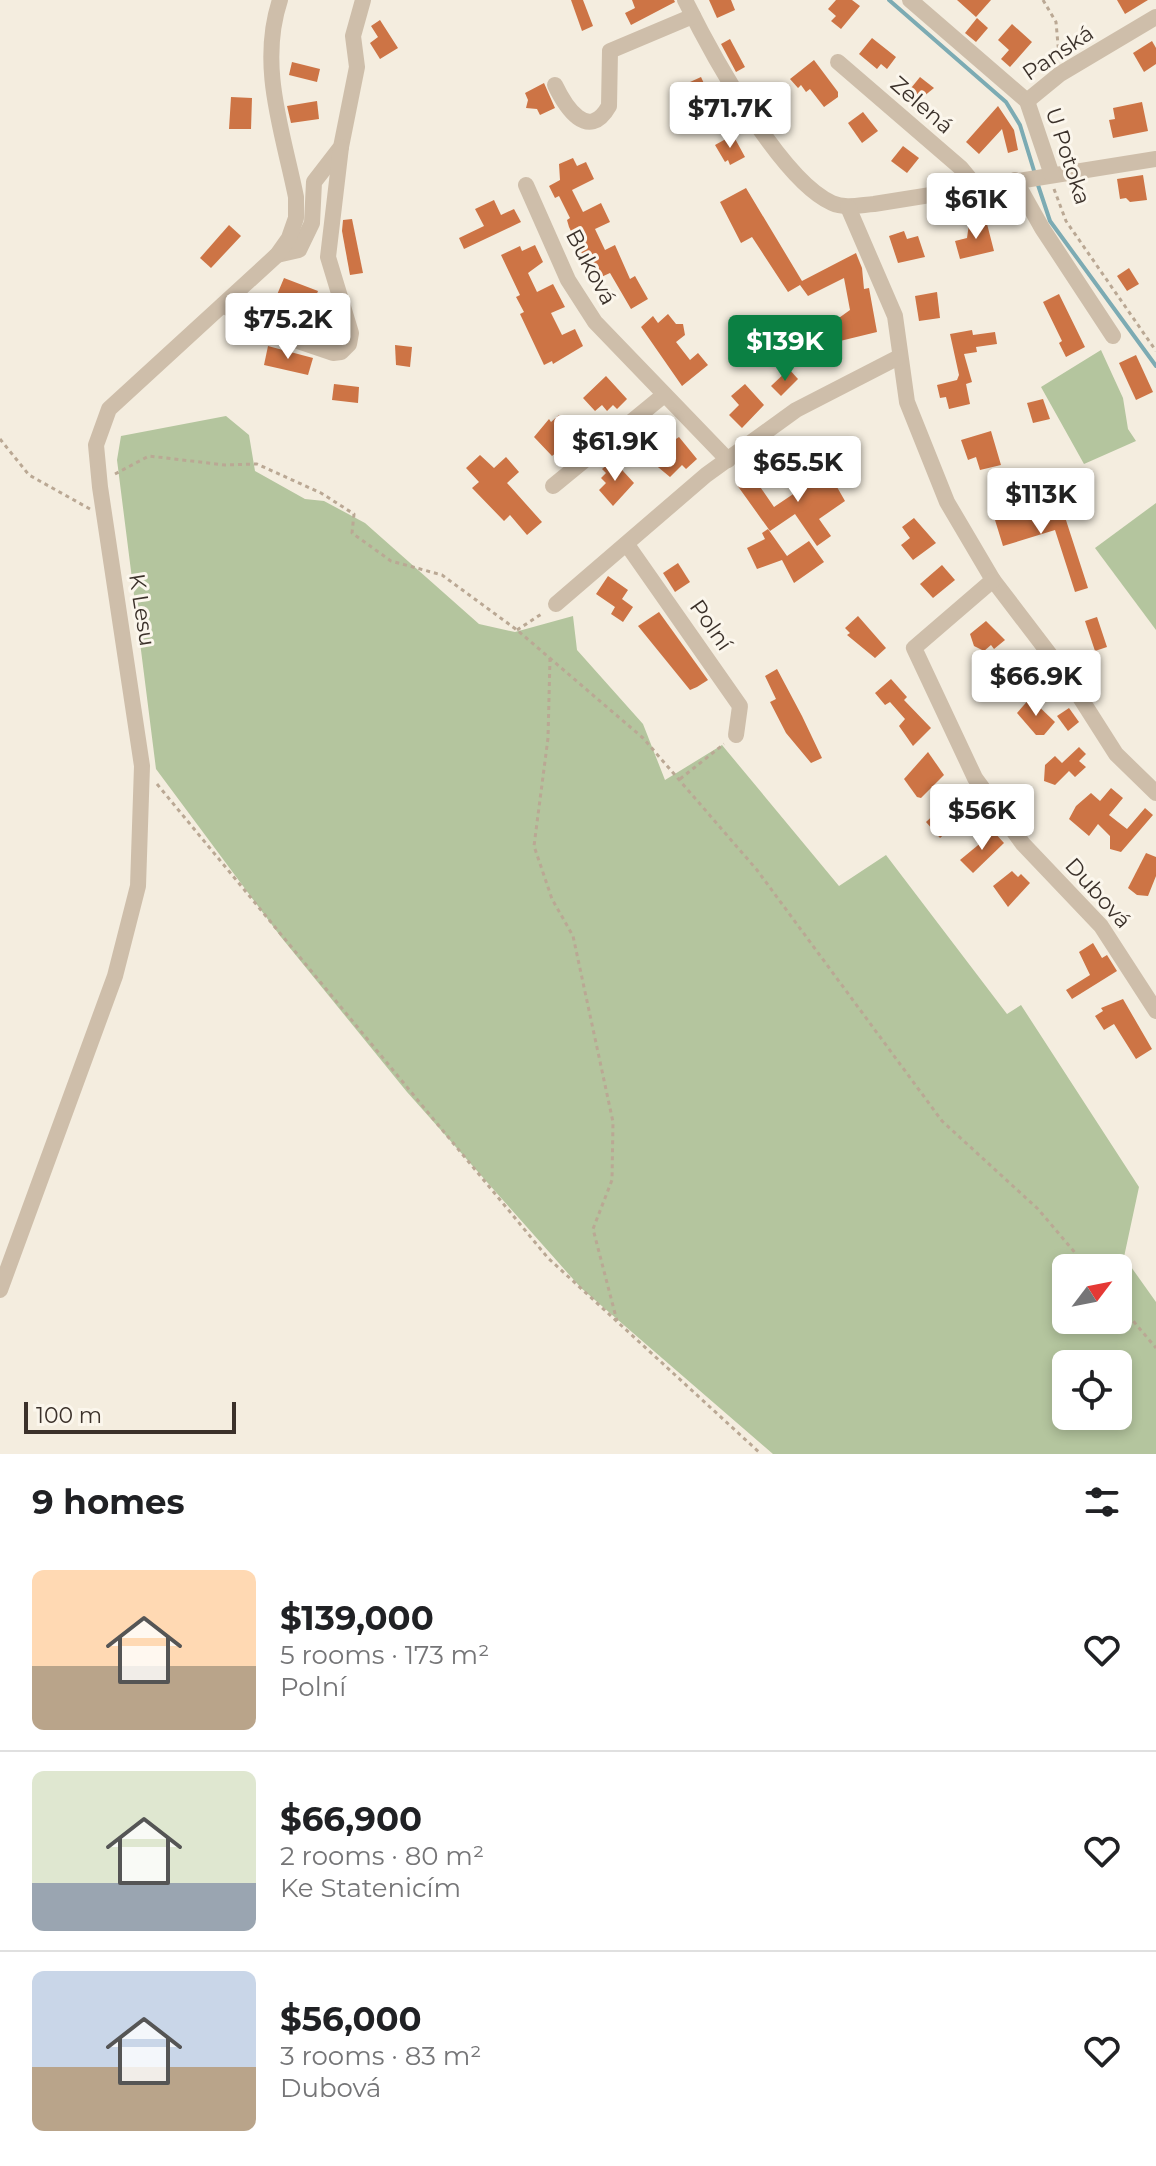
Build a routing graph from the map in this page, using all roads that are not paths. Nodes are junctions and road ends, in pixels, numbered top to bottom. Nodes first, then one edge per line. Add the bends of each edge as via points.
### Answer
1 (280, 0) edge
2 (363, 0) edge
3 (685, 0) edge
4 (910, 0) edge
5 (693, 16) junction
6 (1156, 17) edge
7 (838, 62) dead end
8 (555, 85) dead end
9 (1027, 101) junction
10 (341, 147) junction
11 (1156, 159) edge
12 (1035, 177) junction
13 (526, 185) dead end
14 (975, 185) junction
15 (848, 207) junction
16 (277, 255) junction
17 (223, 305) junction
18 (1113, 336) dead end
19 (899, 357) junction
20 (664, 395) junction
21 (728, 460) junction
22 (553, 486) dead end
23 (628, 546) junction
24 (993, 580) junction
25 (556, 604) road end
26 (736, 735) road end
27 (1156, 793) edge
28 (1156, 1011) edge
29 (0, 1290) edge

1 - 16 street, K Lesu via 271,25 270,76 296,218
2 - 10 street via 353,36 357,67
3 - 5 street
4 - 9 street, U Potoka
5 - 8 street via 610,51 609,106 598,118 572,115
5 - 15 street via 716,63 774,146 818,193
6 - 9 street, Panská via 1060,74
7 - 14 street, Zelená
9 - 12 street, U Potoka
10 - 16 street via 314,182 312,223 299,250
10 - 17 street via 328,257 351,333 349,344 333,353 274,333
11 - 12 street
12 - 14 street
12 - 18 street via 1042,228
13 - 20 street, Buková via 568,280 595,322
14 - 15 street
15 - 19 street via 895,316
16 - 17 street, K Lesu
17 - 29 street, K Lesu via 109,409 96,445 142,766 138,886 128,931
19 - 21 street via 796,410
19 - 24 street via 907,402 941,489
20 - 21 street, Buková
20 - 22 street
21 - 23 street
23 - 25 street
23 - 26 street, Polní via 740,706
24 - 27 street via 1067,677 1116,754
24 - 28 street, Dubová via 914,648 975,778 1023,844 1101,926

